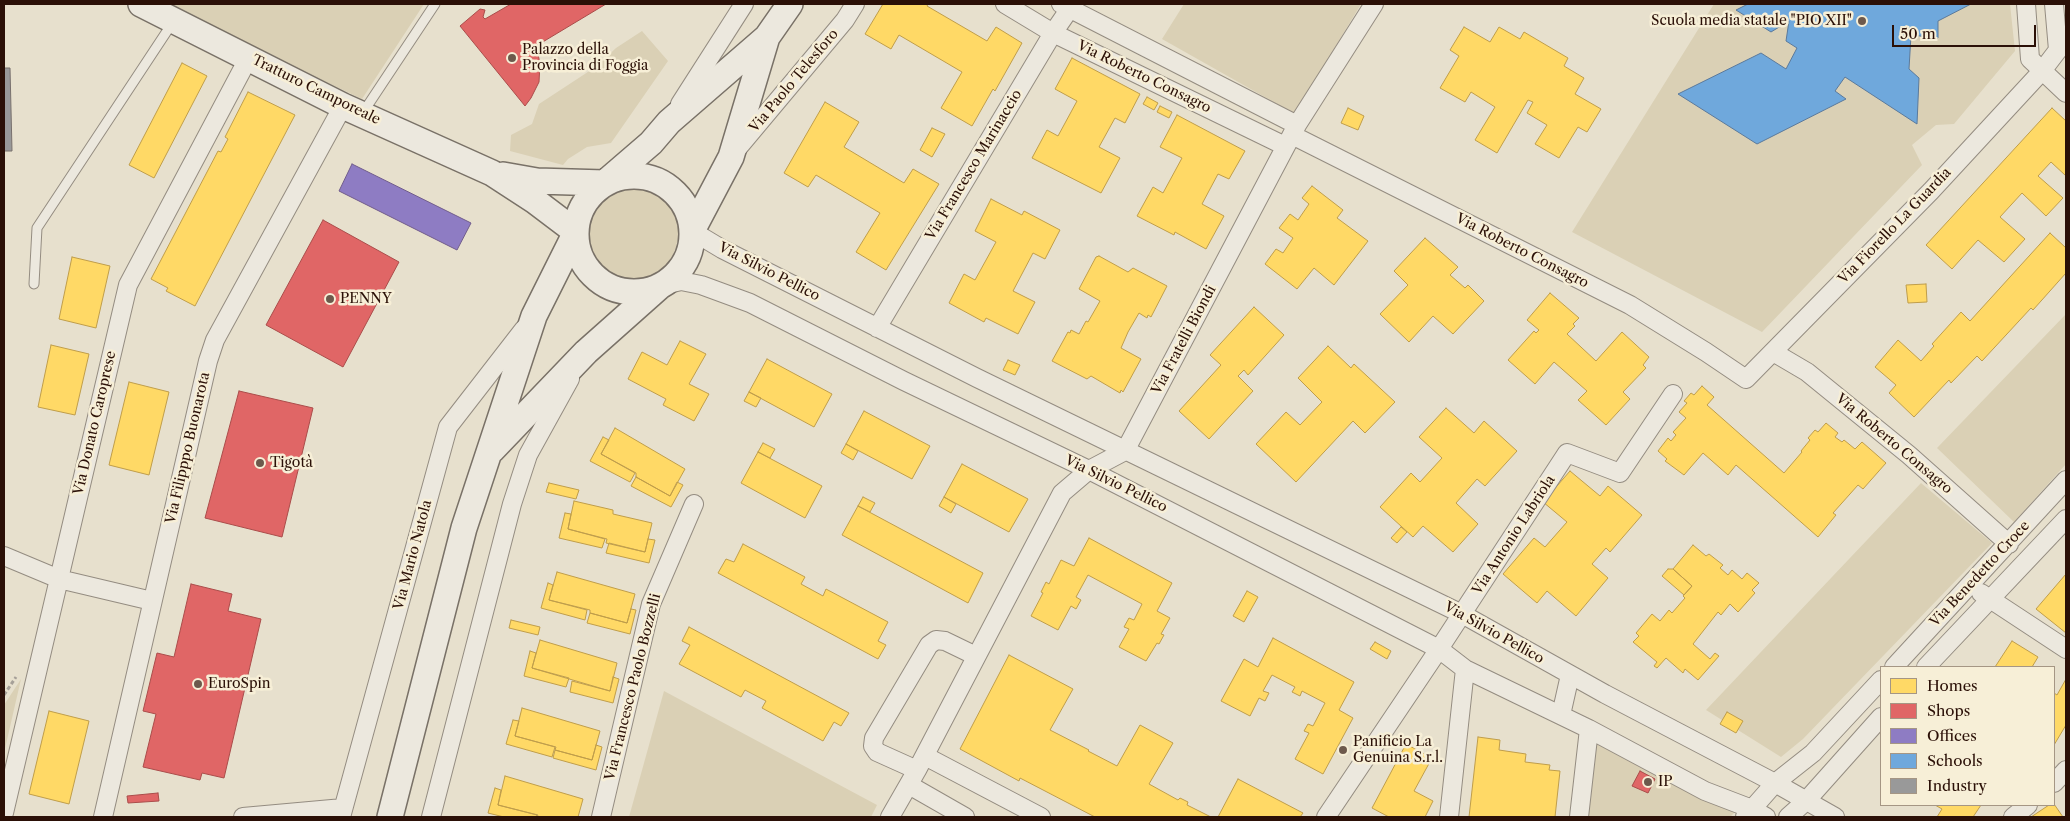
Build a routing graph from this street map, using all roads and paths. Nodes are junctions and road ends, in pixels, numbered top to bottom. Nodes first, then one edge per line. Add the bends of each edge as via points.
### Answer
1 (141, 4) edge
2 (435, 4) edge
3 (744, 4) edge
4 (790, 4) edge
5 (855, 4) edge
6 (1005, 4) edge
7 (1374, 4) edge
8 (2026, 4) edge
9 (2054, 4) edge
10 (1068, 6) edge
11 (175, 20) junction
12 (1053, 33) junction
13 (768, 37) junction
14 (2062, 54) edge
15 (249, 57) junction
16 (2042, 70) junction
17 (2066, 93) edge
18 (352, 110) junction
19 (669, 122) junction
20 (1291, 135) junction
21 (731, 157) junction
22 (492, 172) junction
23 (605, 183) junction
24 (692, 231) junction
25 (576, 232) junction
26 (34, 284) dead end
27 (660, 286) junction
28 (534, 316) junction
29 (877, 328) junction
30 (586, 352) junction
31 (1773, 352) junction
32 (1746, 380) joint
33 (1673, 394) dead end
34 (1125, 451) junction
35 (488, 455) junction
36 (1089, 470) junction
37 (2066, 480) edge
38 (694, 504) dead end
39 (2032, 518) junction
40 (2066, 519) edge
41 (2051, 536) junction
42 (2009, 544) junction
43 (4, 556) edge
44 (59, 578) junction
45 (1971, 586) junction
46 (1990, 600) junction
47 (152, 601) junction
48 (1462, 614) junction
49 (1439, 649) junction
50 (2066, 649) edge
51 (976, 656) junction
52 (1895, 666) edge
53 (1927, 666) edge
54 (1464, 668) junction
55 (1570, 675) junction
56 (1880, 681) edge
57 (1561, 715) junction
58 (1880, 718) edge
59 (1589, 729) junction
60 (917, 770) junction
61 (1775, 782) junction
62 (1806, 801) junction
63 (2027, 806) edge
64 (4, 812) edge
65 (342, 813) edge
66 (1755, 815) edge
67 (103, 817) edge
68 (243, 817) edge
69 (390, 817) edge
70 (431, 817) edge
71 (601, 817) edge
72 (890, 817) edge
73 (965, 817) edge
74 (1041, 817) edge
75 (1326, 817) edge
76 (1449, 817) edge
77 (1579, 817) edge
78 (1788, 817) edge
79 (1835, 817) edge
80 (2012, 817) edge

1 - 11 street, Tratturo Camporeale
2 - 18 lane
3 - 19 street, Via Paolo Telesforo
4 - 13 street, Via Paolo Telesforo
5 - 21 street, Via Paolo Telesforo
6 - 12 street, Via Roberto Consagro
7 - 20 street, Via Fratelli Biondi
8 - 16 street via 2030,59
9 - 14 street, Via Fiorello La Guardia
10 - 12 street, Via Francesco Marinaccio
10 - 20 street, Via Roberto Consagro
11 - 15 street, Tratturo Camporeale
11 - 26 lane via 36,228
12 - 20 street, Via Roberto Consagro
12 - 29 street, Via Francesco Marinaccio
13 - 19 street, Via Paolo Telesforo
13 - 21 street, Via Paolo Telesforo
14 - 16 street, Via Fiorello La Guardia
15 - 18 street, Tratturo Camporeale
15 - 44 street, Via Donato Caroprese via 128,285
16 - 17 street
16 - 31 street, Via Fiorello La Guardia via 1931,191
18 - 22 street, Tratturo Camporeale
18 - 47 street, Via Filipppo Buonarota via 298,190 215,340
19 - 23 street, Via Paolo Telesforo via 651,143
20 - 32 street, Via Roberto Consagro via 1630,306
20 - 34 street, Via Fratelli Biondi
21 - 24 street, Via Paolo Telesforo
22 - 23 street, Tratturo Camporeale via 538,181
22 - 25 street, Tratturo Camporeale
23 - 24 street via 628,176 660,181 681,200 689,214
23 - 25 street via 584,203
24 - 27 street via 685,261 675,275
24 - 29 street, Via Silvio Pellico
25 - 27 street via 582,261 608,286 633,292
25 - 28 street, Via Mario Natola
27 - 30 street, Via Mario Natola
27 - 36 street, Via Silvio Pellico via 681,281 701,285 750,304
28 - 35 street, Via Mario Natola
28 - 65 street, Via Mario Natola via 448,427
29 - 34 street, Via Silvio Pellico
30 - 35 street, Via Mario Natola
30 - 70 street, Via Mario Natola via 528,454 512,504
31 - 32 street, Via Fiorello La Guardia
31 - 42 street, Via Roberto Consagro via 1807,372 1902,449
33 - 48 street, Via Antonio Labriola via 1620,473 1567,453
34 - 36 street
34 - 48 street, Via Silvio Pellico
35 - 69 street, Via Mario Natola via 464,528
36 - 49 street, Via Silvio Pellico
36 - 51 street via 1062,494
37 - 39 street, Via Benedetto Croce
38 - 71 street, Via Francesco Paolo Bozzelli via 652,604
39 - 41 street
39 - 42 street, Via Benedetto Croce
40 - 41 street, Via Benedetto Croce
41 - 46 street, Via Benedetto Croce
42 - 45 street, Via Benedetto Croce
43 - 44 street
44 - 47 street
44 - 64 street, Via Donato Caroprese
45 - 46 street
45 - 52 street, Via Benedetto Croce
46 - 50 street
46 - 53 street, Via Benedetto Croce
47 - 67 street, Via Filipppo Buonarota
48 - 49 street, Via Antonio Labriola
48 - 55 street, Via Silvio Pellico
49 - 54 street, Via Silvio Pellico
49 - 75 street, Via Antonio Labriola
51 - 60 street
51 - 60 street via 945,641 936,640 929,645 874,738 873,746 877,752
54 - 57 street, Via Silvio Pellico
54 - 76 street
55 - 57 street
55 - 61 street, Via Silvio Pellico
56 - 61 street via 1813,752
57 - 59 street, Via Silvio Pellico
58 - 62 street
59 - 66 street, Via Silvio Pellico
59 - 77 street
60 - 72 street
60 - 73 street
60 - 74 street
61 - 62 street, Via Silvio Pellico
61 - 66 street
62 - 78 street
62 - 79 street, Via Silvio Pellico
63 - 80 street
65 - 68 street

